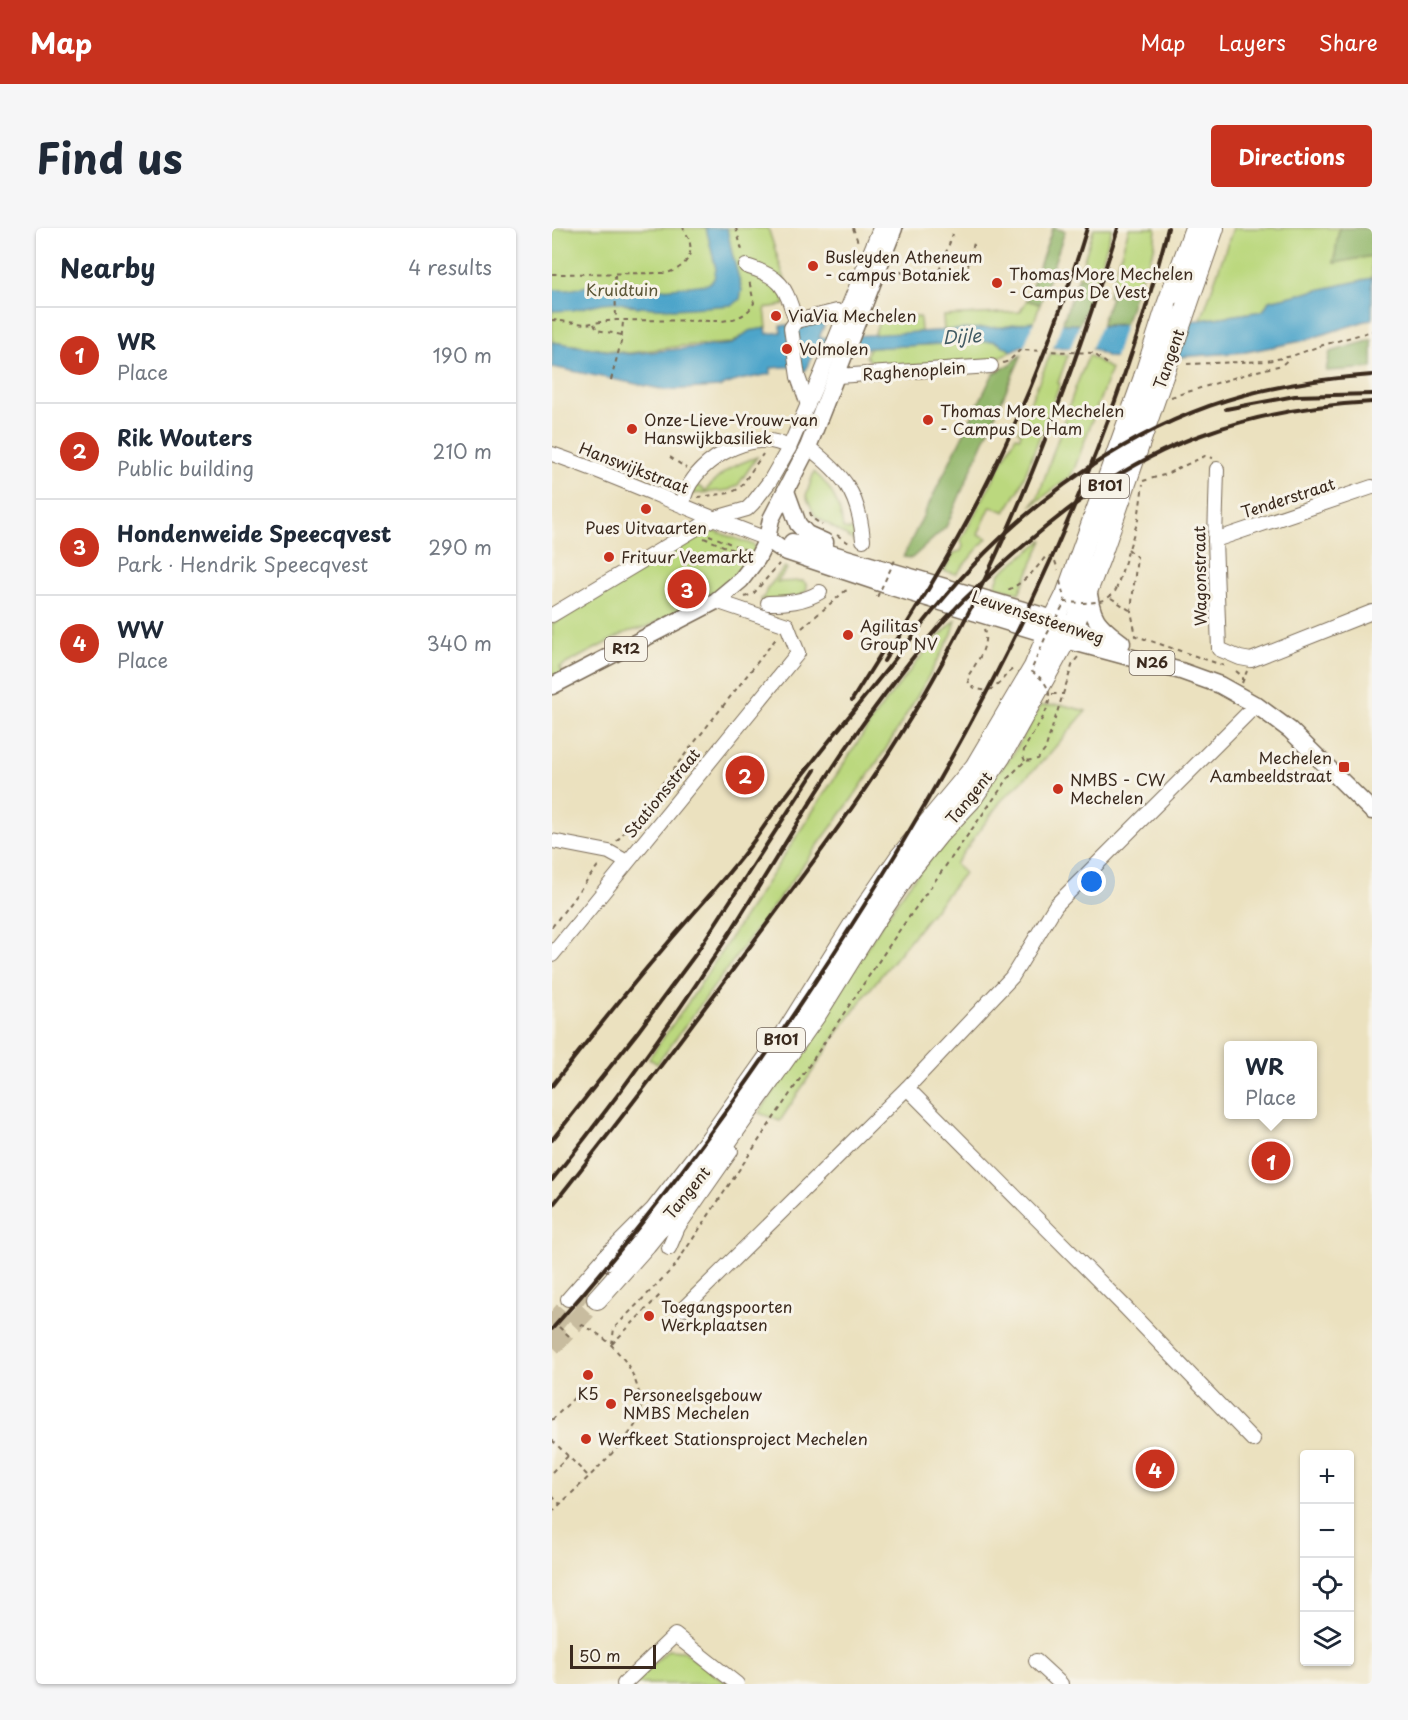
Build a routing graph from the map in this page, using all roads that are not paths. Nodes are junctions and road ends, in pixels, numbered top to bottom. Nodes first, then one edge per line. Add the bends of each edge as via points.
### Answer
1 (894, 228) edge
2 (1195, 228) edge
3 (1214, 228) edge
4 (877, 235) edge
5 (746, 266) road end
6 (839, 318) junction
7 (796, 321) junction
8 (991, 366) road end
9 (832, 374) junction
10 (1154, 376) junction
11 (808, 405) junction
12 (808, 447) junction
13 (789, 448) junction
14 (552, 454) edge
15 (1217, 469) road end
16 (1372, 487) edge
17 (786, 491) junction
18 (684, 502) junction
19 (707, 516) junction
20 (767, 539) junction
21 (863, 540) dead end
22 (1215, 540) junction
23 (856, 562) junction
24 (1088, 585) junction
25 (820, 592) dead end
26 (716, 601) junction
27 (768, 603) dead end
28 (1372, 612) edge
29 (552, 615) edge
30 (1060, 630) junction
31 (1122, 643) junction
32 (552, 686) edge
33 (1256, 705) junction
34 (1290, 730) junction
35 (1372, 811) edge
36 (552, 841) edge
37 (627, 862) junction
38 (552, 955) edge
39 (907, 1088) junction
40 (754, 1104) junction
41 (633, 1233) junction
42 (669, 1248) dead end
43 (606, 1260) dead end
44 (568, 1299) dead end
45 (597, 1299) tunnel mouth
46 (683, 1309) dead end
47 (1253, 1440) dead end
48 (1036, 1660) dead end
49 (624, 1684) edge
50 (737, 1684) edge
51 (1061, 1684) edge

1 - 4 main road, R12
2 - 10 highway, Tangent / B101, bridge via 1166,308
3 - 10 highway, Tangent / B101, bridge via 1187,306
4 - 6 street, R12
4 - 9 main road, R12 via 861,312
5 - 7 street via 768,273 780,284
6 - 7 street
6 - 9 street, R12
7 - 11 street via 791,328 798,377
8 - 9 street, Raghenoplein
9 - 11 street, R12
9 - 12 main road, R12
10 - 24 highway, Tangent / B101 via 1100,558
10 - 30 highway, Tangent / B101 via 1066,594
11 - 13 street, R12
12 - 17 main road, R12
12 - 21 street via 826,460 851,491 858,504
13 - 18 street via 771,442 733,448 695,475
13 - 19 street, R12 via 770,481 747,509
14 - 18 street, Hanswijkstraat
15 - 22 street, Wagonstraat
16 - 22 street, Tenderstraat
17 - 20 main road, R12 via 771,519
17 - 23 main road via 798,524 807,534 830,543
18 - 19 street, Hanswijkstraat
19 - 20 street, Leuvensesteenweg / N26
19 - 29 street, R12 via 690,531
20 - 23 main road, Leuvensesteenweg / N26 via 785,539
20 - 26 main road, R12 via 741,580
20 - 30 main road, Leuvensesteenweg / N26 via 784,551 835,568
22 - 28 street, Wagonstraat via 1220,650 1251,660
23 - 30 main road, Leuvensesteenweg / N26
24 - 30 highway, Tangent / B101
24 - 31 main road via 1090,605 1100,627
25 - 27 street via 797,601
26 - 32 main road, R12
26 - 37 street, Stationsstraat via 785,633 798,653
30 - 31 main road, Leuvensesteenweg / N26
30 - 33 main road, Leuvensesteenweg / N26 via 1203,678
30 - 40 highway, Tangent / B101 via 1033,701 989,775 905,876
30 - 41 highway, Tangent / B101 via 975,767 900,857 761,1069 710,1140
31 - 34 main road, Leuvensesteenweg / N26 via 1242,683 1283,715
33 - 34 main road, Leuvensesteenweg / N26
33 - 39 street via 1056,905 1012,977
34 - 35 main road, Leuvensesteenweg / N26
36 - 37 street via 609,852
37 - 38 street, Stationsstraat
39 - 46 street
39 - 47 street
40 - 42 street via 746,1127 678,1227
40 - 45 highway, Tangent / B101 via 646,1244
41 - 43 highway, Tangent / B101
41 - 44 street via 607,1253
48 - 51 street
49 - 50 street via 675,1635

